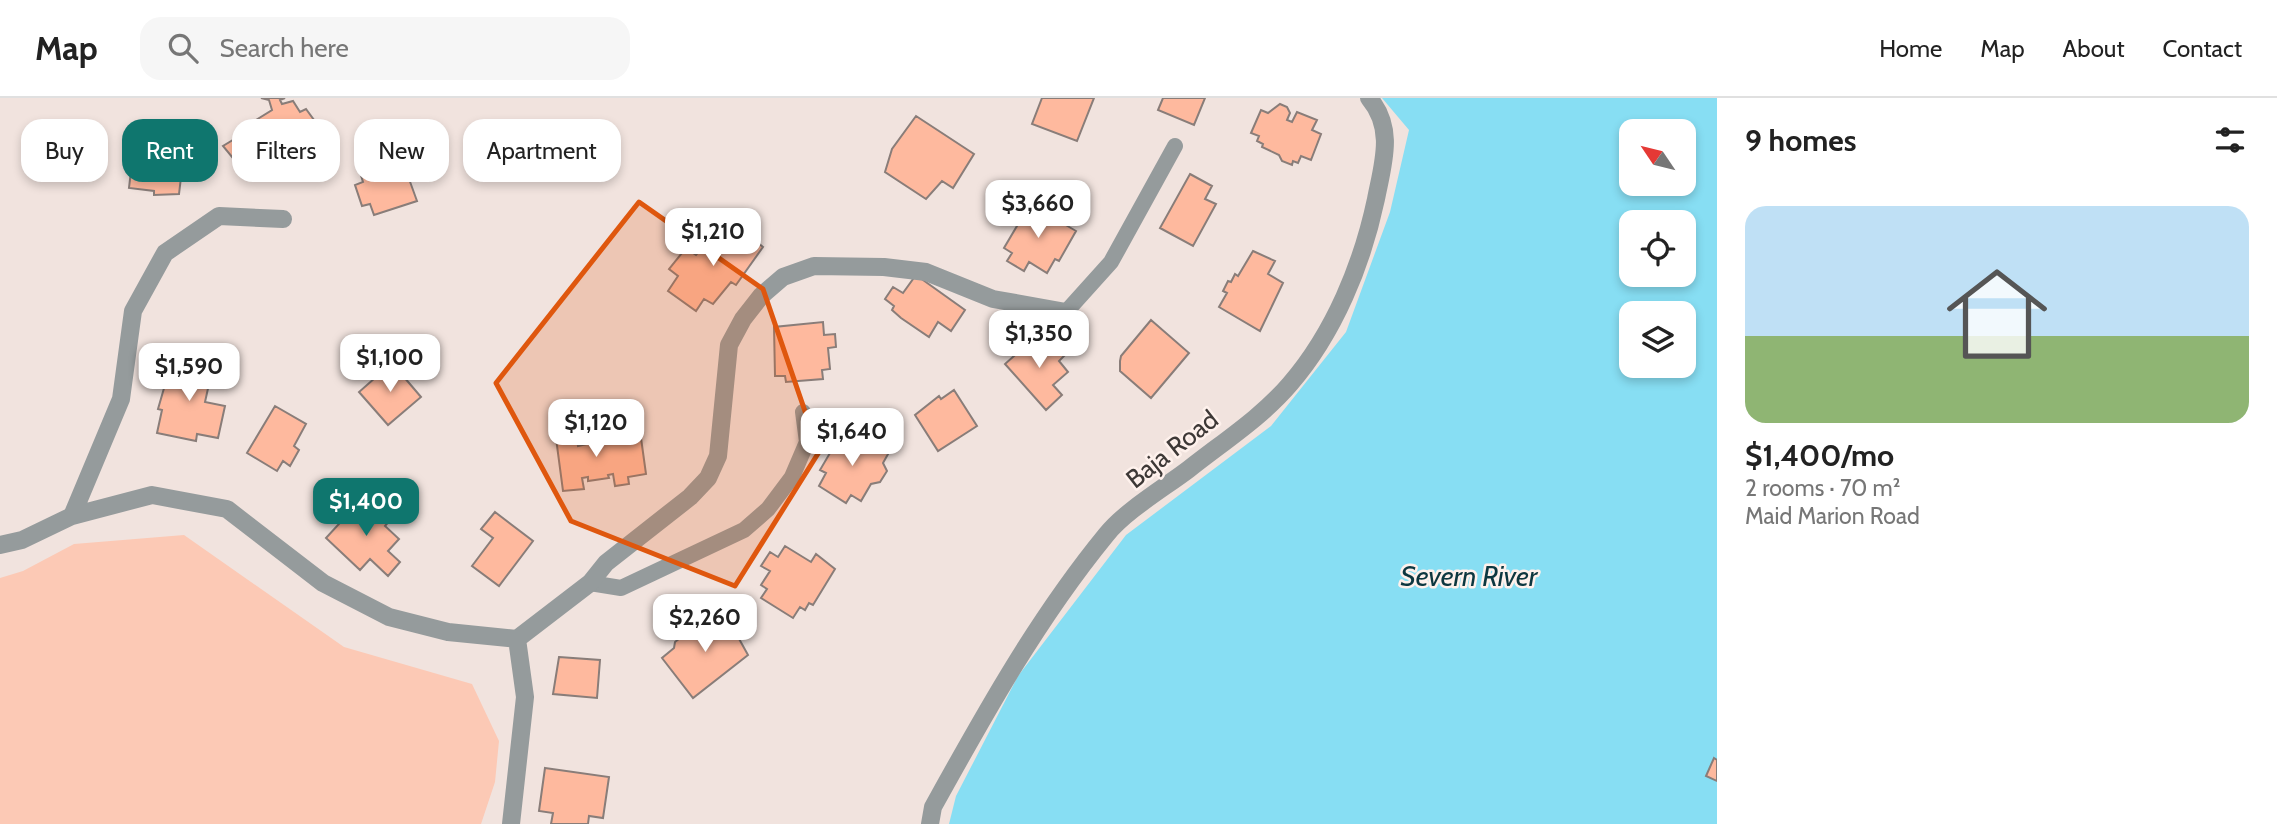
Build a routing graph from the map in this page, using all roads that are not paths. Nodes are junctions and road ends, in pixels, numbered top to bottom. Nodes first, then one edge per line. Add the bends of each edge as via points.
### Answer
1 (1369, 98) edge
2 (1175, 146) dead end
3 (284, 219) dead end
4 (1066, 312) joint
5 (803, 412) dead end
6 (72, 516) junction
7 (0, 545) edge
8 (590, 583) junction
9 (517, 639) junction
10 (511, 824) edge
11 (930, 824) edge

1 - 11 street, Baja Road via 1386,132 1385,153 1353,276 1327,329 1290,384 1265,409 1108,533 1005,676 933,807
2 - 4 lane via 1111,262
3 - 6 street via 219,216 165,253 133,311 121,399
4 - 8 street via 993,299 926,272 814,266 783,277 761,296 729,345 718,456 708,478 606,563
5 - 8 lane via 807,442 792,477 768,509 744,530 621,588
6 - 7 street via 22,540
6 - 9 street via 152,495 227,509 323,583 389,617 448,632
8 - 9 street
9 - 10 street via 525,697

